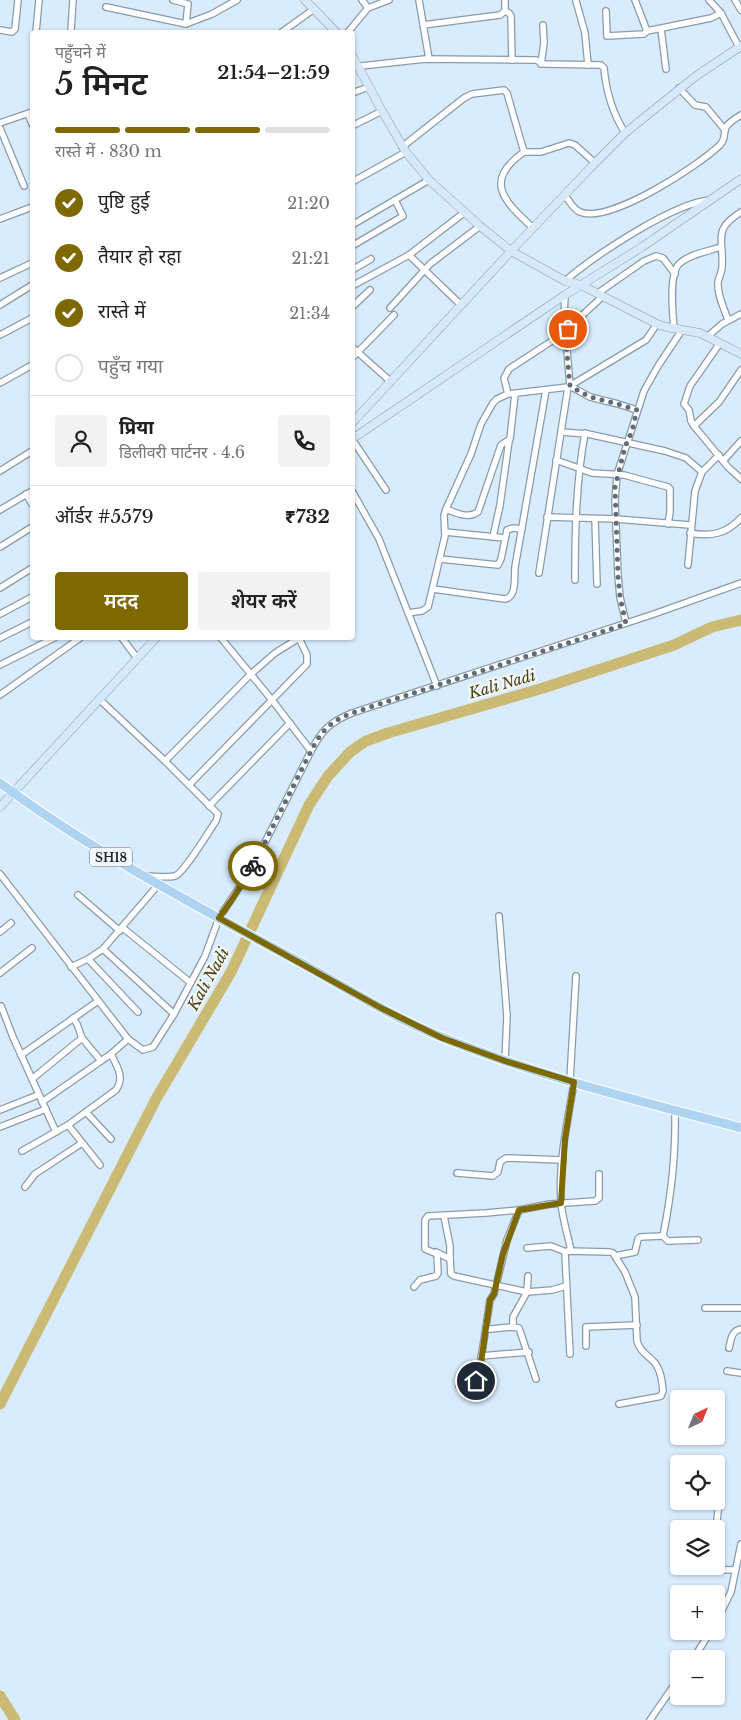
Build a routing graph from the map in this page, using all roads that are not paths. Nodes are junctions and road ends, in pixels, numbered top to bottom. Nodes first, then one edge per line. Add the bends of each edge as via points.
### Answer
1 (18, 0) edge
2 (39, 0) edge
3 (72, 0) edge
4 (173, 0) edge
5 (237, 0) edge
6 (305, 0) edge
7 (362, 0) edge
8 (389, 0) edge
9 (419, 0) edge
10 (505, 0) edge
11 (635, 0) edge
12 (709, 0) edge
13 (735, 0) edge
14 (576, 1) edge
15 (106, 7) dead end
16 (368, 8) junction
17 (314, 10) junction
18 (741, 10) edge
19 (505, 11) junction
20 (606, 11) dead end
21 (721, 14) junction
22 (186, 24) junction
23 (423, 25) junction
24 (544, 25) dead end
25 (661, 28) junction
26 (0, 30) edge
27 (36, 30) edge
28 (71, 30) dead end
29 (285, 30) edge
30 (334, 30) edge
31 (350, 30) edge
32 (647, 31) junction
33 (740, 46) edge
34 (429, 59) junction
35 (512, 60) junction
36 (541, 64) junction
37 (588, 65) junction
38 (356, 67) edge
39 (666, 69) dead end
40 (369, 87) junction
41 (680, 88) junction
42 (355, 92) edge
43 (382, 111) junction
44 (30, 113) edge
45 (741, 115) edge
46 (0, 123) edge
47 (355, 124) edge
48 (0, 128) edge
49 (725, 130) junction
50 (625, 133) junction
51 (404, 150) junction
52 (524, 152) junction
53 (594, 163) junction
54 (741, 179) edge
55 (355, 180) edge
56 (429, 180) junction
57 (24, 186) dead end
58 (565, 195) junction
59 (395, 200) junction
60 (711, 200) junction
61 (30, 208) edge
62 (465, 212) junction
63 (741, 212) edge
64 (0, 219) edge
65 (355, 223) edge
66 (0, 226) edge
67 (480, 226) junction
68 (533, 228) junction
69 (355, 244) edge
70 (721, 247) junction
71 (511, 251) junction
72 (409, 255) junction
73 (371, 259) dead end
74 (30, 264) edge
75 (355, 268) edge
76 (425, 270) junction
77 (675, 274) junction
78 (0, 278) edge
79 (564, 280) junction
80 (355, 284) edge
81 (581, 285) junction
82 (30, 286) edge
83 (370, 290) dead end
84 (600, 294) junction
85 (566, 295) junction
86 (0, 305) edge
87 (355, 305) edge
88 (461, 305) junction
89 (390, 308) dead end
90 (741, 314) edge
91 (394, 315) dead end
92 (30, 319) edge
93 (728, 320) junction
94 (657, 324) junction
95 (678, 329) junction
96 (565, 331) junction
97 (0, 335) edge
98 (707, 337) junction
99 (720, 343) junction
100 (355, 350) edge
101 (358, 352) junction
102 (741, 354) edge
103 (355, 355) edge
104 (30, 366) edge
105 (741, 370) edge
106 (390, 381) junction
107 (0, 383) edge
108 (568, 386) junction
109 (546, 390) junction
110 (511, 394) junction
111 (637, 410) junction
112 (355, 420) edge
113 (694, 426) junction
114 (560, 432) junction
115 (585, 433) junction
116 (355, 437) edge
117 (741, 440) edge
118 (509, 441) junction
119 (627, 442) junction
120 (355, 444) edge
121 (30, 452) edge
122 (719, 455) junction
123 (556, 460) junction
124 (723, 461) junction
125 (579, 468) junction
126 (0, 471) edge
127 (702, 472) junction
128 (617, 475) junction
129 (741, 479) edge
130 (386, 490) dead end
131 (30, 492) edge
132 (26, 494) junction
133 (355, 496) edge
134 (30, 501) edge
135 (446, 509) junction
136 (0, 510) edge
137 (546, 517) junction
138 (575, 518) junction
139 (741, 518) edge
140 (595, 519) junction
141 (616, 520) junction
142 (668, 524) junction
143 (690, 525) junction
144 (30, 528) edge
145 (522, 529) junction
146 (445, 532) junction
147 (690, 533) junction
148 (493, 537) junction
149 (505, 538) junction
150 (0, 547) edge
151 (440, 559) junction
152 (688, 565) dead end
153 (30, 569) edge
154 (539, 573) dead end
155 (575, 580) dead end
156 (741, 583) edge
157 (596, 584) dead end
158 (0, 588) edge
159 (433, 589) junction
160 (30, 598) edge
161 (408, 613) junction
162 (0, 614) edge
163 (30, 623) edge
164 (626, 624) junction
165 (0, 638) edge
166 (50, 640) edge
167 (77, 640) edge
168 (124, 640) edge
169 (154, 640) edge
170 (224, 640) edge
171 (285, 640) edge
172 (295, 640) edge
173 (300, 640) edge
174 (286, 644) junction
175 (137, 658) junction
176 (0, 665) edge
177 (251, 674) junction
178 (438, 686) junction
179 (0, 695) edge
180 (99, 700) junction
181 (272, 700) junction
182 (290, 723) junction
183 (311, 751) junction
184 (165, 761) junction
185 (0, 783) edge
186 (189, 785) junction
187 (13, 793) junction
188 (209, 806) junction
189 (0, 807) edge
190 (0, 874) edge
191 (142, 876) junction
192 (158, 885) junction
193 (78, 895) dead end
194 (499, 916) dead end
195 (223, 920) junction
196 (10, 923) dead end
197 (122, 929) junction
198 (0, 932) edge
199 (32, 948) dead end
200 (103, 949) junction
201 (88, 959) junction
202 (71, 967) junction
203 (0, 973) edge
204 (576, 976) dead end
205 (191, 983) junction
206 (98, 1001) junction
207 (1, 1006) edge
208 (138, 1012) dead end
209 (174, 1014) junction
210 (73, 1018) junction
211 (82, 1038) junction
212 (128, 1039) junction
213 (113, 1052) junction
214 (21, 1055) junction
215 (101, 1061) junction
216 (505, 1061) junction
217 (32, 1079) junction
218 (572, 1081) junction
219 (38, 1095) junction
220 (42, 1102) junction
221 (0, 1110) edge
222 (46, 1110) junction
223 (675, 1110) junction
224 (86, 1112) junction
225 (68, 1125) junction
226 (0, 1127) edge
227 (741, 1128) edge
228 (56, 1132) junction
229 (111, 1140) dead end
230 (82, 1143) junction
231 (22, 1152) dead end
232 (563, 1160) junction
233 (100, 1165) dead end
234 (457, 1173) dead end
235 (599, 1174) dead end
236 (25, 1187) dead end
237 (561, 1203) junction
238 (519, 1210) junction
239 (444, 1216) junction
240 (664, 1236) junction
241 (698, 1240) dead end
242 (527, 1248) dead end
243 (568, 1251) junction
244 (436, 1252) junction
245 (615, 1256) junction
246 (450, 1259) junction
247 (528, 1276) dead end
248 (497, 1284) junction
249 (414, 1286) dead end
250 (566, 1286) junction
251 (527, 1292) junction
252 (705, 1308) dead end
253 (741, 1308) edge
254 (636, 1325) junction
255 (513, 1327) junction
256 (486, 1329) junction
257 (741, 1329) edge
258 (586, 1346) dead end
259 (729, 1348) dead end
260 (528, 1352) junction
261 (570, 1354) dead end
262 (482, 1356) junction
263 (727, 1371) dead end
264 (741, 1373) edge
265 (536, 1379) dead end
266 (459, 1386) dead end
267 (620, 1404) dead end
268 (741, 1544) edge
269 (725, 1569) edge
270 (736, 1570) junction
271 (725, 1604) edge
272 (670, 1691) edge
273 (650, 1720) edge

1 - 26 street via 15,29 12,32
2 - 27 street
3 - 28 street
4 - 22 street via 188,4
5 - 22 street
6 - 17 street
7 - 16 street
8 - 16 street
9 - 23 street
10 - 19 street
11 - 32 street
12 - 21 street
13 - 18 street
14 - 37 street via 585,33
15 - 22 street
16 - 31 street
17 - 29 street
17 - 30 street
19 - 23 street via 500,15
19 - 35 street via 511,16
20 - 32 street via 607,36 644,34
21 - 25 street
21 - 33 street
23 - 34 street
24 - 36 street
25 - 32 street
25 - 39 street
33 - 41 street
34 - 35 street
34 - 38 street
35 - 36 street via 536,60
36 - 37 street
37 - 50 street via 604,67 615,118
38 - 40 street
40 - 42 street
40 - 43 street
41 - 49 street via 695,105 706,107
41 - 50 street
43 - 47 street
43 - 51 street
44 - 46 street
45 - 49 street
48 - 57 street
49 - 58 street via 724,139 718,146 679,175 631,202 612,209 582,213
50 - 53 street
51 - 52 street via 464,98 504,90
51 - 55 street
51 - 56 street
52 - 53 street via 541,152 569,143
52 - 68 street via 503,173 502,189 509,205
53 - 58 street
54 - 60 street
56 - 59 street
56 - 62 street
58 - 68 street
59 - 65 street
59 - 69 street via 403,216
60 - 79 street via 696,201 642,229
60 - 81 street
61 - 64 street
62 - 67 street
62 - 72 street
63 - 70 street via 726,224 721,235
64 - 66 street
67 - 71 street
67 - 76 street
68 - 71 street
70 - 77 street via 682,261
70 - 93 street via 718,286
71 - 79 street
71 - 88 street
72 - 76 street
72 - 80 street
73 - 75 street
74 - 78 street
76 - 88 street
76 - 89 street
77 - 84 street via 662,258 656,256 644,261
77 - 95 street via 672,292
79 - 81 street
81 - 84 street
81 - 85 street
82 - 86 street
83 - 87 street
84 - 94 street
84 - 96 street
85 - 96 street
85 - 116 street
88 - 106 street
90 - 93 street
91 - 101 street
92 - 97 street
93 - 98 street
94 - 95 street
94 - 108 street via 646,340
95 - 98 street
95 - 111 street
96 - 108 street
96 - 110 street via 509,369 504,378
98 - 99 street
99 - 102 street
99 - 113 street via 690,386 684,401
100 - 101 street
101 - 103 street
101 - 106 street
104 - 107 street
105 - 113 street via 719,402
106 - 112 street
108 - 109 street
108 - 111 street via 590,397
108 - 114 street
109 - 110 street
109 - 145 street
110 - 118 street
110 - 135 street via 497,398 488,410
111 - 119 street
113 - 122 street
114 - 115 street
114 - 123 street
115 - 119 street
115 - 125 street
117 - 124 street
118 - 135 street via 501,445 478,512 466,515
118 - 148 street
119 - 127 street via 681,456
119 - 128 street
120 - 130 street
121 - 126 street
122 - 124 street
122 - 127 street
123 - 125 street
123 - 137 street
124 - 129 street
125 - 128 street via 592,473
125 - 138 street
127 - 143 street via 692,501
128 - 141 street
128 - 142 street via 670,489
131 - 132 street
132 - 134 street
132 - 136 street
133 - 161 street via 379,539
135 - 146 street
137 - 138 street
137 - 154 street
138 - 140 street
138 - 155 street
139 - 147 street via 719,534
140 - 141 street
140 - 157 street
141 - 142 street
141 - 164 street via 620,597
142 - 143 street
143 - 147 street
144 - 150 street
145 - 149 street via 509,528
145 - 159 street via 511,597 505,599
146 - 148 street
146 - 151 street
147 - 152 street
148 - 149 street
149 - 151 street via 498,565
151 - 159 street
153 - 158 street
156 - 164 street
159 - 161 street via 426,609
160 - 162 street
161 - 178 street
163 - 165 street
164 - 178 street
166 - 176 street
167 - 179 street
168 - 175 street
169 - 175 street
170 - 177 street
171 - 174 street
172 - 174 street
173 - 181 street via 307,655 307,664
174 - 177 street
175 - 180 street
177 - 181 street
177 - 184 street
178 - 183 street via 337,719 319,736
180 - 184 street
180 - 187 street
181 - 182 street
181 - 186 street
182 - 183 street
182 - 188 street
183 - 195 street
184 - 186 street
185 - 187 main road, SH18
186 - 188 street
187 - 189 street
187 - 191 main road, SH18
188 - 191 street via 218,818 182,871 174,876
190 - 202 street
191 - 192 main road, SH18
192 - 195 main road, SH18
192 - 197 street
193 - 197 street
194 - 216 street via 507,1016
195 - 205 street
195 - 216 main road, SH18 via 381,1008 442,1038
196 - 198 street
197 - 200 street
197 - 205 street
199 - 203 street
200 - 201 street
200 - 209 street
201 - 202 street
201 - 208 street
202 - 206 street
204 - 218 street
205 - 209 street
206 - 210 street
206 - 212 street
207 - 214 street
209 - 212 street via 158,1041 148,1050
210 - 211 street
210 - 214 street
211 - 215 street
211 - 217 street
212 - 213 street
213 - 215 street
213 - 224 street via 120,1084 110,1096
214 - 217 street
215 - 220 street
216 - 218 main road, SH18
217 - 219 street
218 - 223 main road, SH18
218 - 232 street
219 - 220 street
219 - 221 street
220 - 222 street
222 - 226 street
222 - 228 street
223 - 227 main road, SH18
223 - 240 street via 675,1159
224 - 225 street
224 - 229 street
225 - 228 street
225 - 230 street
228 - 231 street
230 - 233 street
230 - 236 street via 35,1174
232 - 234 street via 506,1158 500,1162 498,1172 493,1176
232 - 237 street
235 - 237 street via 597,1201
237 - 238 street
237 - 243 street
238 - 239 street
238 - 248 street via 507,1240
239 - 244 street via 428,1216 425,1220 425,1248
239 - 246 street
240 - 241 street via 668,1241
240 - 245 street via 640,1237 635,1252
242 - 243 street via 550,1246
243 - 245 street via 606,1251
243 - 250 street
244 - 246 street
244 - 249 street via 437,1274 420,1280
245 - 254 street via 635,1297
246 - 248 street via 452,1275
247 - 251 street
248 - 251 street
248 - 256 street via 490,1300
250 - 251 street
250 - 261 street
251 - 255 street via 513,1317
252 - 253 street
254 - 258 street via 586,1327
254 - 267 street via 639,1348 656,1364 664,1391 661,1396
255 - 256 street
255 - 260 street via 521,1331
256 - 262 street
257 - 259 street via 733,1333
260 - 262 street
260 - 265 street
262 - 266 street via 478,1379
263 - 264 street
268 - 270 street
269 - 270 street
270 - 271 street
272 - 273 street

